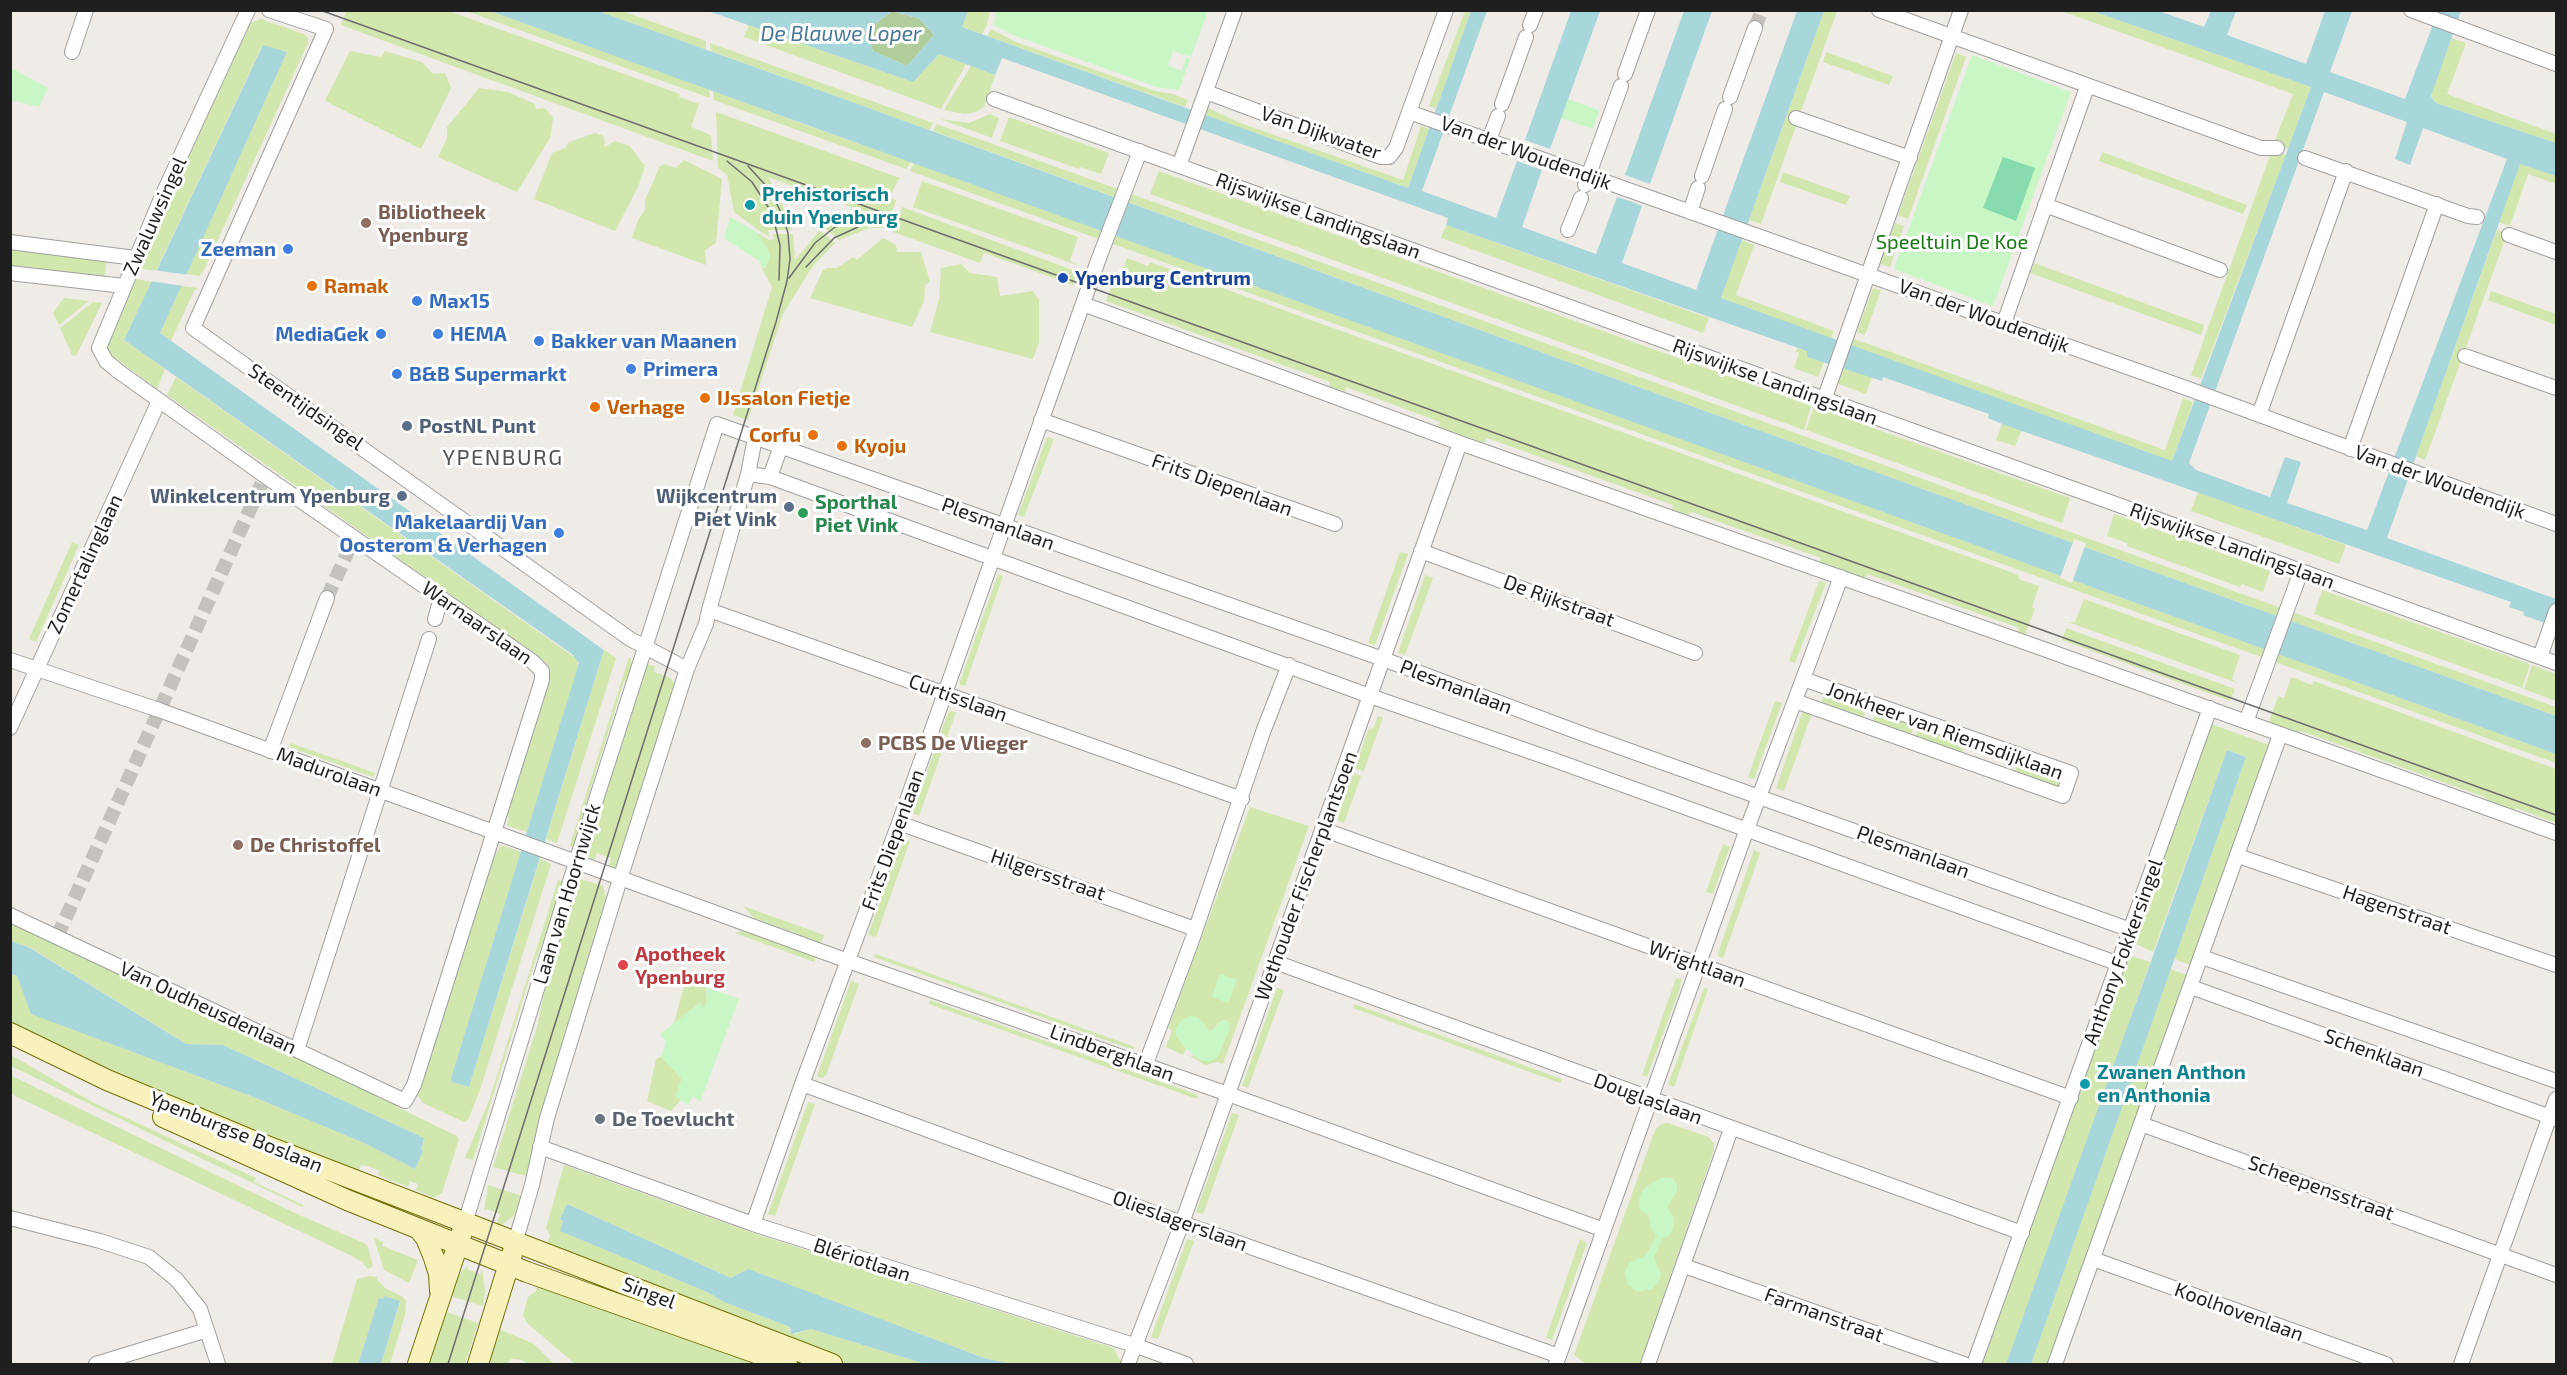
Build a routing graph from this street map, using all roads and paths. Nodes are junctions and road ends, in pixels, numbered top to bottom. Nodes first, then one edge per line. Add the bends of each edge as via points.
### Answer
1 (86, 10) edge
2 (248, 10) edge
3 (269, 10) edge
4 (1235, 10) edge
5 (1446, 10) edge
6 (1536, 10) edge
7 (1648, 10) edge
8 (1879, 10) edge
9 (1961, 10) edge
10 (2417, 13) edge
11 (1755, 28) tunnel mouth
12 (1952, 37) junction
13 (72, 52) dead end
14 (2556, 64) edge
15 (2087, 87) junction
16 (1206, 92) junction
17 (994, 99) dead end
18 (1410, 112) junction
19 (1796, 118) dead end
20 (1489, 140) junction
21 (2277, 148) dead end
22 (1140, 151) junction
23 (1910, 158) junction
24 (2305, 158) dead end
25 (1179, 166) junction
26 (2346, 171) junction
27 (1585, 186) junction
28 (2438, 204) junction
29 (2045, 205) junction
30 (1690, 212) junction
31 (2477, 217) dead end
32 (1568, 230) dead end
33 (2509, 235) dead end
34 (10, 242) edge
35 (2556, 252) edge
36 (135, 258) junction
37 (2220, 270) dead end
38 (10, 273) edge
39 (1869, 275) junction
40 (124, 286) junction
41 (1083, 304) junction
42 (2004, 323) junction
43 (2465, 356) dead end
44 (2556, 388) edge
45 (1824, 400) junction
46 (159, 401) junction
47 (2259, 415) junction
48 (1041, 420) junction
49 (717, 424) joint
50 (755, 438) junction
51 (1460, 443) junction
52 (781, 446) junction
53 (2350, 449) junction
54 (748, 474) junction
55 (770, 477) junction
56 (1335, 524) dead end
57 (2556, 524) edge
58 (1003, 526) junction
59 (1421, 551) junction
60 (992, 557) junction
61 (2301, 571) junction
62 (1840, 577) junction
63 (327, 598) tunnel mouth
64 (441, 598) junction
65 (709, 610) junction
66 (2556, 611) edge
67 (435, 619) dead end
68 (429, 639) dead end
69 (645, 647) junction
70 (1695, 653) dead end
71 (2540, 657) junction
72 (1383, 659) junction
73 (10, 660) edge
74 (2556, 663) edge
75 (1289, 665) junction
76 (687, 669) junction
77 (37, 670) junction
78 (1803, 679) junction
79 (945, 693) junction
80 (1370, 696) junction
81 (1795, 701) junction
82 (2210, 708) junction
83 (2246, 722) junction
84 (10, 728) edge
85 (2280, 735) junction
86 (270, 751) junction
87 (381, 791) junction
88 (1759, 797) junction
89 (1242, 800) junction
90 (899, 823) junction
91 (1322, 829) junction
92 (1747, 829) junction
93 (2556, 833) edge
94 (501, 834) junction
95 (2238, 856) junction
96 (576, 862) junction
97 (621, 876) junction
98 (10, 915) edge
99 (1195, 929) junction
100 (2131, 930) junction
101 (2202, 957) junction
102 (848, 961) junction
103 (1275, 962) junction
104 (1699, 964) junction
105 (2119, 964) junction
106 (2556, 965) edge
107 (2191, 987) junction
108 (10, 1033) edge
109 (10, 1044) edge
110 (297, 1050) junction
111 (1145, 1066) junction
112 (2556, 1081) edge
113 (802, 1084) junction
114 (1228, 1094) junction
115 (2071, 1098) junction
116 (2556, 1099) edge
117 (1652, 1100) junction
118 (405, 1101) joint
119 (2553, 1118) edge
120 (2141, 1124) junction
121 (1731, 1129) junction
122 (540, 1147) junction
123 (10, 1218) edge
124 (465, 1223) junction
125 (1182, 1223) junction
126 (753, 1224) junction
127 (420, 1229) junction
128 (1604, 1230) junction
129 (2022, 1233) junction
130 (515, 1243) junction
131 (458, 1245) junction
132 (2501, 1253) junction
133 (2093, 1259) junction
134 (508, 1265) junction
135 (1684, 1266) junction
136 (2556, 1275) edge
137 (440, 1296) junction
138 (207, 1330) junction
139 (1134, 1346) junction
140 (1557, 1360) edge
141 (2370, 1362) edge
142 (96, 1365) edge
143 (218, 1365) edge
144 (418, 1365) edge
145 (478, 1365) edge
146 (787, 1365) edge
147 (832, 1365) edge
148 (1128, 1365) edge
149 (1186, 1365) edge
150 (1648, 1365) edge
151 (1964, 1365) edge
152 (1974, 1365) edge
153 (2055, 1365) edge
154 (2386, 1365) edge
155 (2461, 1365) edge

1 - 13 street
2 - 36 street, Zwaluwsingel
3 - 69 street, Steentijdsingel via 326,29 194,328
4 - 16 street
5 - 18 street, Van Dijkwater
6 - 20 street
7 - 27 street
8 - 12 street
9 - 12 street
10 - 14 street
11 - 30 street
12 - 15 street
12 - 23 street
15 - 21 street via 2261,148
15 - 29 street
16 - 18 street, Van Dijkwater via 1383,158 1394,153
16 - 25 street
17 - 22 street, Rijswijkse Landingslaan
18 - 20 street, Van der Woudendijk
19 - 23 street
20 - 27 street, Van der Woudendijk
22 - 25 street, Rijswijkse Landingslaan
22 - 41 street, Frits Diepenlaan
23 - 39 street
24 - 26 street
25 - 45 street, Rijswijkse Landingslaan
26 - 28 street
26 - 47 street
27 - 30 street, Van der Woudendijk
27 - 32 street
28 - 31 street
28 - 53 street
29 - 37 street
29 - 42 street
30 - 39 street, Van der Woudendijk
33 - 35 street
34 - 36 street
36 - 40 street, Zwaluwsingel
38 - 40 street
39 - 42 street, Van der Woudendijk
39 - 45 street
40 - 46 street, Zwaluwsingel via 99,348 106,361
41 - 48 street, Frits Diepenlaan
41 - 51 street
42 - 47 street, Van der Woudendijk
43 - 44 street
45 - 61 street, Rijswijkse Landingslaan
46 - 64 street, Warnaarslaan
46 - 77 street, Zomertalinglaan
47 - 53 street, Van der Woudendijk
48 - 56 street, Frits Diepenlaan
48 - 58 street, Frits Diepenlaan
49 - 50 street, Plesmanlaan
49 - 69 street, Laan van Hoornwijck
50 - 52 street, Plesmanlaan
50 - 54 street
51 - 59 street
51 - 62 street
52 - 55 street
52 - 58 street, Plesmanlaan
53 - 57 street, Van der Woudendijk
54 - 55 street, Plesmanlaan
54 - 65 street
55 - 60 street, Plesmanlaan
58 - 60 street, Frits Diepenlaan
58 - 72 street, Plesmanlaan
59 - 70 street, De Rijkstraat
59 - 72 street
60 - 75 street, Plesmanlaan
60 - 79 street, Frits Diepenlaan
61 - 71 street, Rijswijkse Landingslaan
61 - 83 street
62 - 78 street, Jonkheer van Riemsdijklaan
62 - 82 street
63 - 86 street
64 - 67 street
64 - 94 street, Warnaarslaan via 542,671
65 - 76 street
65 - 79 street, Curtisslaan
66 - 71 street
68 - 87 street
69 - 76 street, Steentijdsingel
69 - 96 street, Laan van Hoornwijck
71 - 74 street, Rijswijkse Landingslaan
72 - 80 street, Wethouder Fischerplantsoen
72 - 88 street, Plesmanlaan
73 - 77 street, Madurolaan
75 - 80 street, Plesmanlaan
75 - 89 street
76 - 97 street
77 - 84 street, Zomertalinglaan
77 - 86 street, Madurolaan
78 - 81 street, Jonkheer van Riemsdijklaan
78 - 81 street, Jonkheer van Riemsdijklaan via 2071,773 2063,796
79 - 89 street, Curtisslaan
79 - 90 street, Frits Diepenlaan
80 - 91 street, Wethouder Fischerplantsoen
80 - 92 street, Plesmanlaan
81 - 88 street, Jonkheer van Riemsdijklaan
82 - 83 street
82 - 100 street, Anthony Fokkersingel
83 - 85 street
85 - 93 street
85 - 95 street
86 - 87 street, Madurolaan
87 - 94 street, Madurolaan
87 - 110 street
88 - 92 street, Jonkheer van Riemsdijklaan
88 - 100 street, Plesmanlaan
89 - 99 street
90 - 99 street, Hilgersstraat
90 - 102 street, Frits Diepenlaan
91 - 103 street, Wethouder Fischerplantsoen
91 - 104 street, Wrightlaan
92 - 104 street, Jonkheer van Riemsdijklaan
92 - 105 street, Plesmanlaan
94 - 96 street, Madurolaan
94 - 118 street, Warnaarslaan via 414,1085
95 - 101 street
95 - 106 street, Hagenstraat
96 - 97 street, Madurolaan
96 - 124 street, Laan van Hoornwijck
97 - 102 street, Lindberghlaan
97 - 122 street
98 - 110 street, Van Oudheusdenlaan
99 - 111 street
100 - 105 street, Anthony Fokkersingel
101 - 107 street
101 - 112 street, Schenklaan
102 - 111 street, Lindberghlaan
102 - 113 street, Frits Diepenlaan
103 - 114 street, Wethouder Fischerplantsoen
103 - 117 street, Douglaslaan
104 - 115 street, Wrightlaan
104 - 117 street, Jonkheer van Riemsdijklaan
105 - 115 street, Anthony Fokkersingel
107 - 119 street, Schenklaan
107 - 120 street
108 - 124 main road, Ypenburgse Boslaan via 107,1080
109 - 127 main road, Ypenburgse Boslaan via 252,1159
110 - 118 street, Van Oudheusdenlaan
111 - 114 street, Lindberghlaan
113 - 125 street, Olieslagerslaan
113 - 126 street, Frits Diepenlaan
114 - 125 street, Wethouder Fischerplantsoen
114 - 128 street, Lindberghlaan
115 - 129 street, Anthony Fokkersingel
116 - 119 street
117 - 121 street, Douglaslaan
117 - 128 street, Jonkheer van Riemsdijklaan
119 - 132 street
120 - 132 street, Scheepensstraat
120 - 133 street
121 - 129 street, Douglaslaan
121 - 135 street
122 - 126 street, Blériotlaan
122 - 130 street
123 - 138 street via 149,1257 177,1280 200,1310
124 - 130 main road, Singel
124 - 131 main road, Laan van Hoornwijck
125 - 139 street, Wethouder Fischerplantsoen
125 - 140 street, Olieslagerslaan
126 - 139 street, Blériotlaan
127 - 131 main road, Ypenburgse Boslaan
127 - 137 main road via 436,1266
128 - 140 street, Jonkheer van Riemsdijklaan
129 - 152 street, Anthony Fokkersingel
130 - 134 main road
130 - 147 main road, Singel
131 - 134 main road, Singel
131 - 137 main road, Laan van Hoornwijck
132 - 136 street, Scheepensstraat
132 - 155 street
133 - 141 street, Koolhovenlaan
133 - 153 street
134 - 145 main road
134 - 146 main road, Singel
135 - 150 street
135 - 151 street, Farmanstraat
137 - 144 main road, Laan van Hoornwijck
138 - 142 street
138 - 143 street
139 - 148 street, Wethouder Fischerplantsoen
139 - 149 street, Blériotlaan
141 - 154 street, Koolhovenlaan

